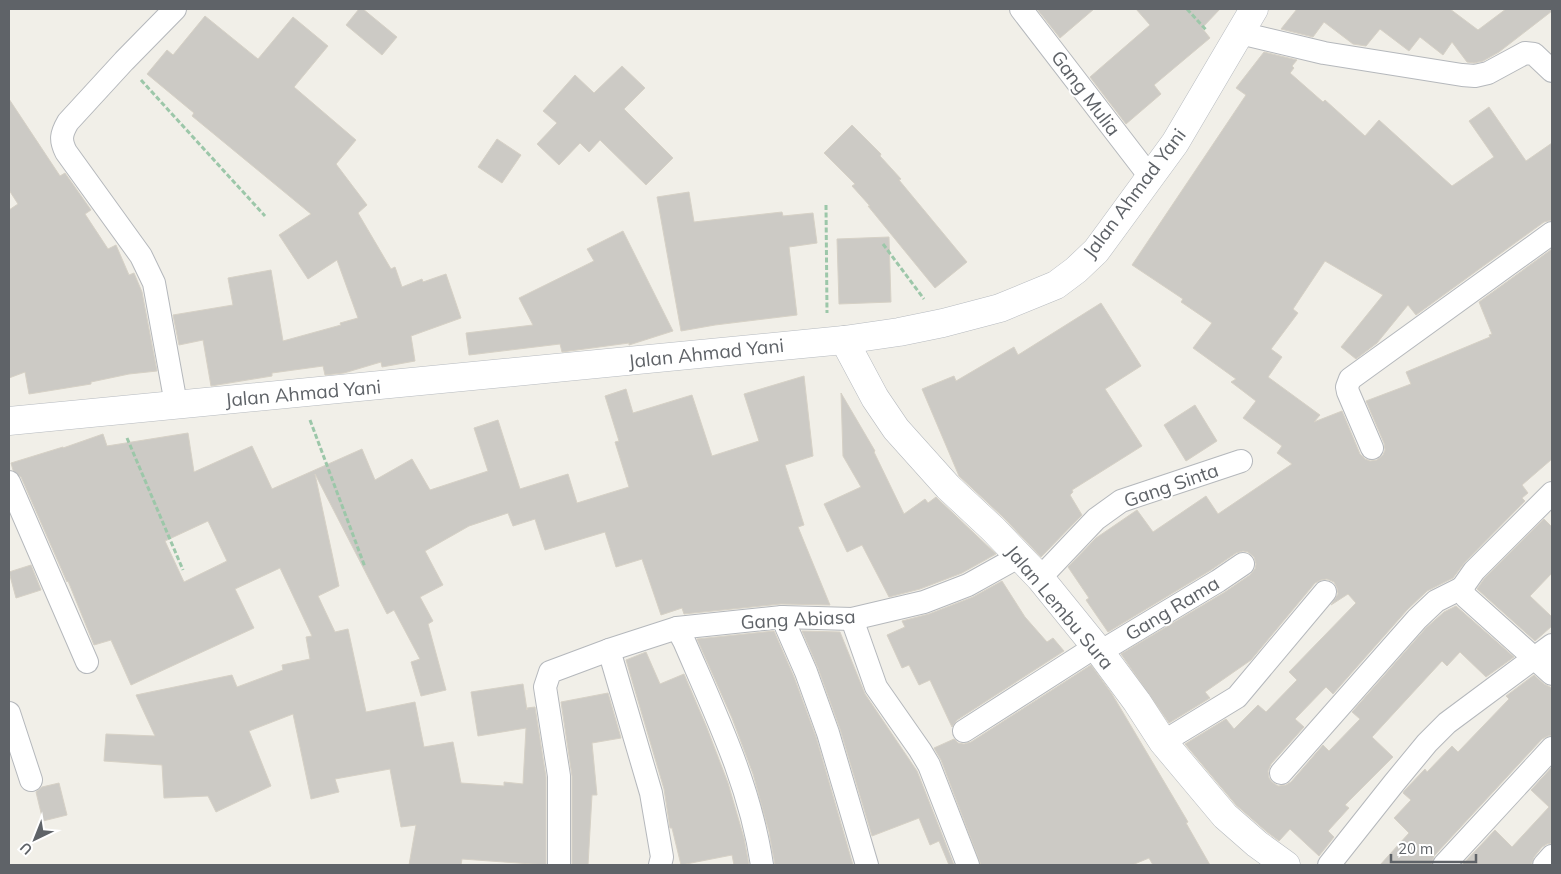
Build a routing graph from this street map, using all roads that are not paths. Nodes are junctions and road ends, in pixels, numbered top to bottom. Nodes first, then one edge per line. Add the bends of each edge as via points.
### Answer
1 (175, 9) edge
2 (1022, 9) edge
3 (1254, 9) edge
4 (1240, 32) junction
5 (1552, 71) edge
6 (1150, 178) junction
7 (1552, 233) edge
8 (836, 340) junction
9 (176, 404) junction
10 (10, 418) edge
11 (1372, 448) dead end
12 (1241, 461) dead end
13 (9, 482) edge
14 (1552, 493) edge
15 (1020, 556) junction
16 (1244, 564) dead end
17 (1040, 578) junction
18 (1462, 588) junction
19 (1325, 592) dead end
20 (782, 617) junction
21 (852, 619) junction
22 (677, 628) junction
23 (1098, 649) junction
24 (609, 650) junction
25 (1544, 651) edge
26 (87, 662) dead end
27 (1552, 674) edge
28 (9, 713) edge
29 (964, 731) dead end
30 (1163, 742) junction
31 (1552, 748) edge
32 (1280, 773) dead end
33 (31, 780) dead end
34 (1552, 856) edge
35 (559, 865) edge
36 (660, 865) edge
37 (762, 865) edge
38 (867, 865) edge
39 (968, 865) edge
40 (1286, 865) edge
41 (1329, 865) edge
42 (1444, 865) edge
43 (1544, 865) edge

1 - 9 street via 68,122 61,142 141,256 154,283
2 - 6 street, Gang Mulia
3 - 4 main road, Jalan Ahmad Yani
4 - 5 street via 1324,53 1462,75 1488,73 1525,53 1534,54
4 - 6 main road, Jalan Ahmad Yani via 1175,143
6 - 8 main road, Jalan Ahmad Yani via 1096,251 1056,285 1000,308 943,323
7 - 11 street via 1350,380 1348,392
8 - 9 main road, Jalan Ahmad Yani
8 - 15 main road, Jalan Lembu Sura via 896,429 948,488
9 - 10 main road, Jalan Ahmad Yani
12 - 17 street, Gang Sinta via 1121,501 1096,519
13 - 26 street
14 - 18 street via 1474,571
15 - 17 main road, Jalan Lembu Sura
15 - 21 street, Gang Abiasa via 941,596
16 - 23 street, Gang Rama
17 - 23 main road, Jalan Lembu Sura
18 - 25 street via 1466,597
18 - 32 street via 1436,601 1417,619
19 - 30 street via 1237,697
20 - 21 street, Gang Abiasa
20 - 22 street, Gang Abiasa
20 - 38 street via 828,733
21 - 39 street via 872,679 929,765
22 - 24 street, Gang Abiasa
22 - 37 street via 743,782
23 - 29 street, Gang Rama
23 - 30 main road, Jalan Lembu Sura
24 - 35 street, Gang Abiasa via 550,672 547,679 559,776
24 - 36 street via 651,793 662,856
25 - 27 street
25 - 41 street via 1447,723
28 - 33 street
30 - 40 main road, Jalan Lembu Sura via 1225,816
31 - 42 street
34 - 43 street

